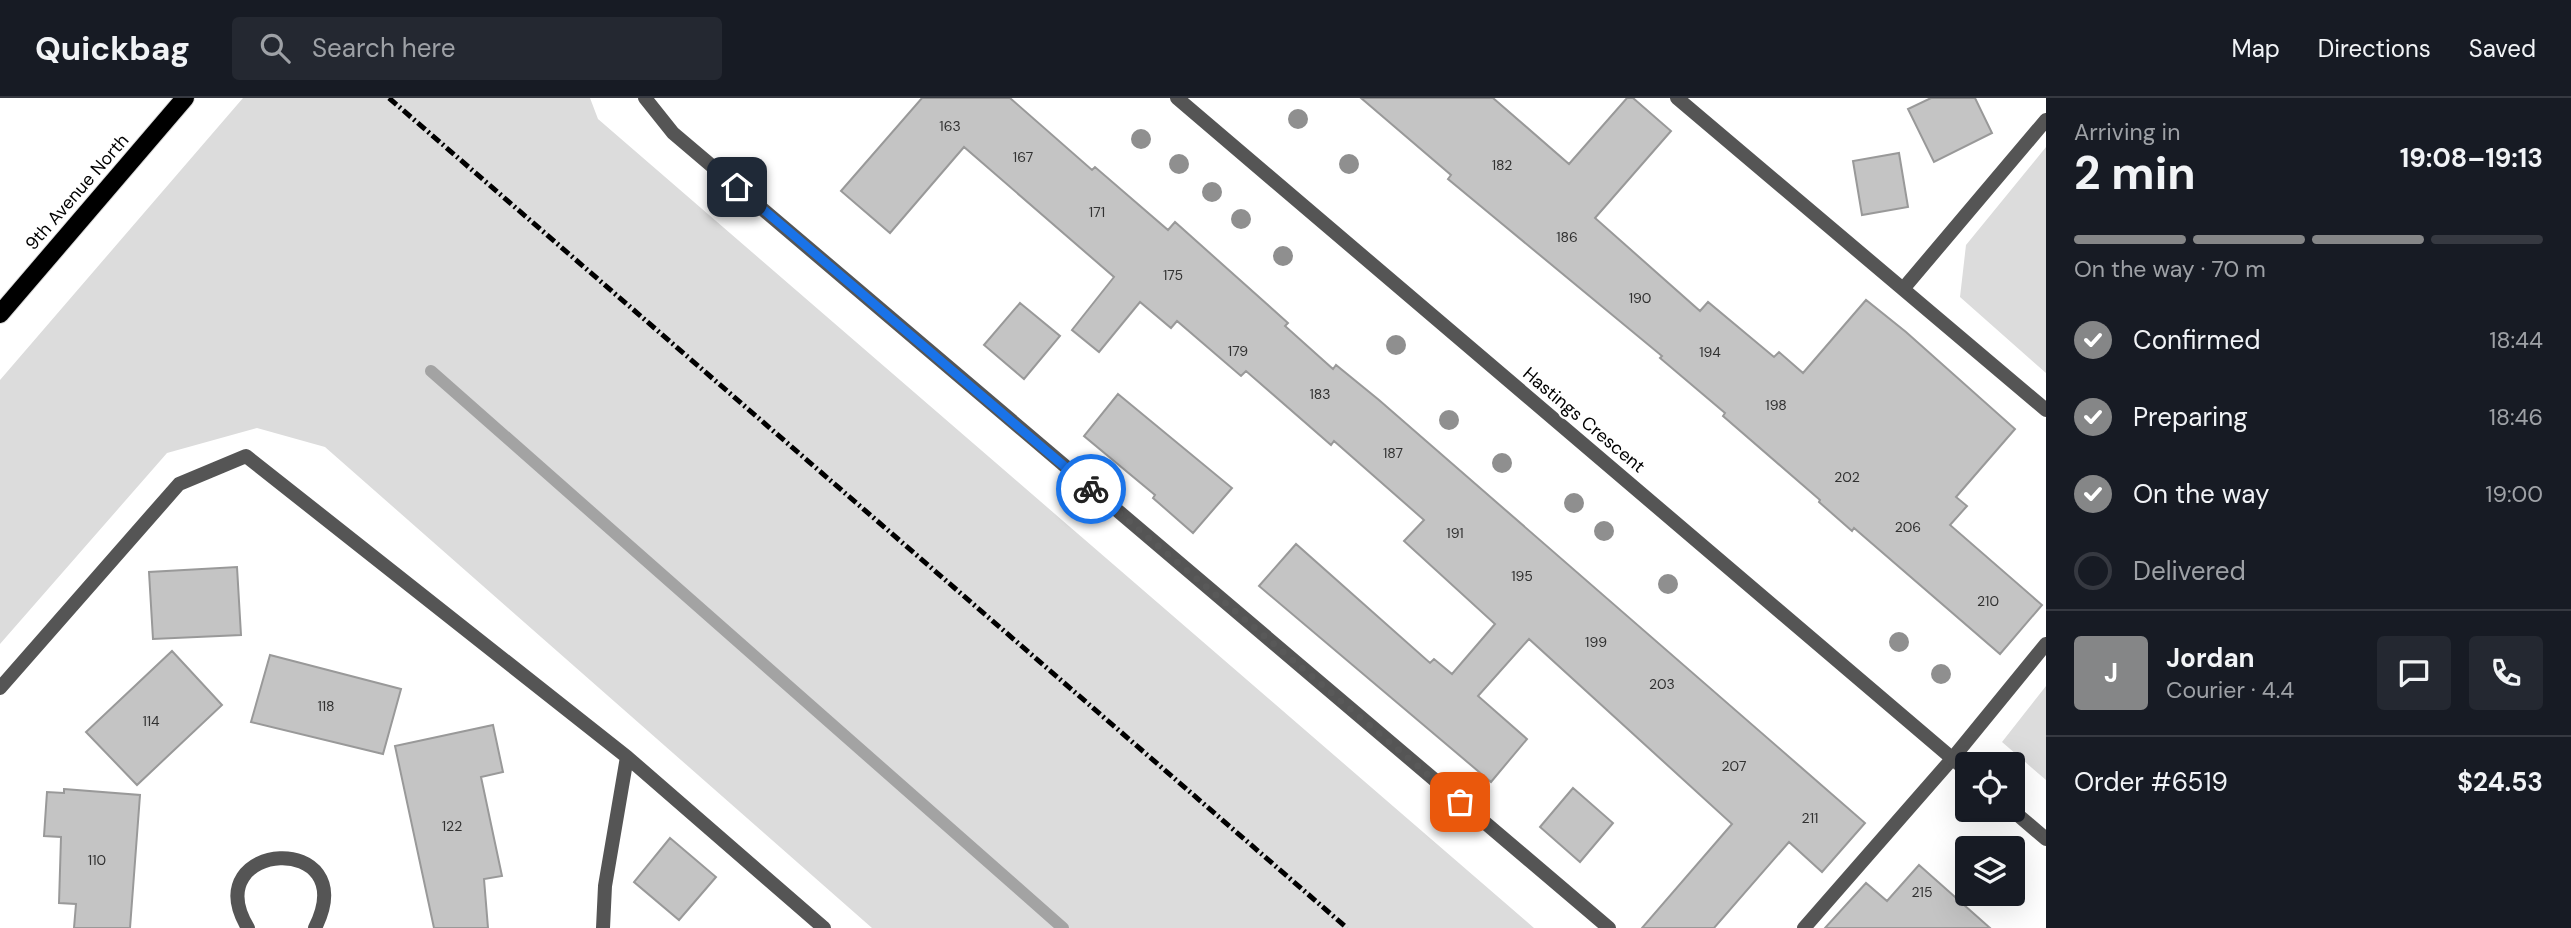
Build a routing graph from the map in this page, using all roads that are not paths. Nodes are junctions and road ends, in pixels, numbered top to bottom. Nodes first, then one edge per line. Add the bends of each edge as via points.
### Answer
1 (186, 98) edge
2 (645, 98) edge
3 (1177, 98) edge
4 (1677, 98) edge
5 (2046, 120) edge
6 (1903, 289) junction
7 (0, 314) edge
8 (2046, 410) edge
9 (2046, 643) edge
10 (0, 688) edge
11 (627, 757) junction
12 (1952, 759) junction
13 (1955, 761) edge
14 (2025, 821) edge
15 (2046, 839) edge
16 (247, 928) edge
17 (315, 928) edge
18 (603, 928) edge
19 (824, 928) edge
20 (1609, 928) edge
21 (1804, 928) edge

1 - 7 main road, 9th Avenue North
2 - 20 street via 673,133
3 - 12 street, Hastings Crescent
4 - 6 street
5 - 6 street
6 - 8 street
9 - 12 street
10 - 11 street via 178,484 246,456
11 - 18 street via 605,886
11 - 19 street
12 - 13 street, Hastings Crescent
12 - 21 street
14 - 15 street
16 - 17 street via 237,900 241,883 264,859 281,857 298,859 321,883 325,900

